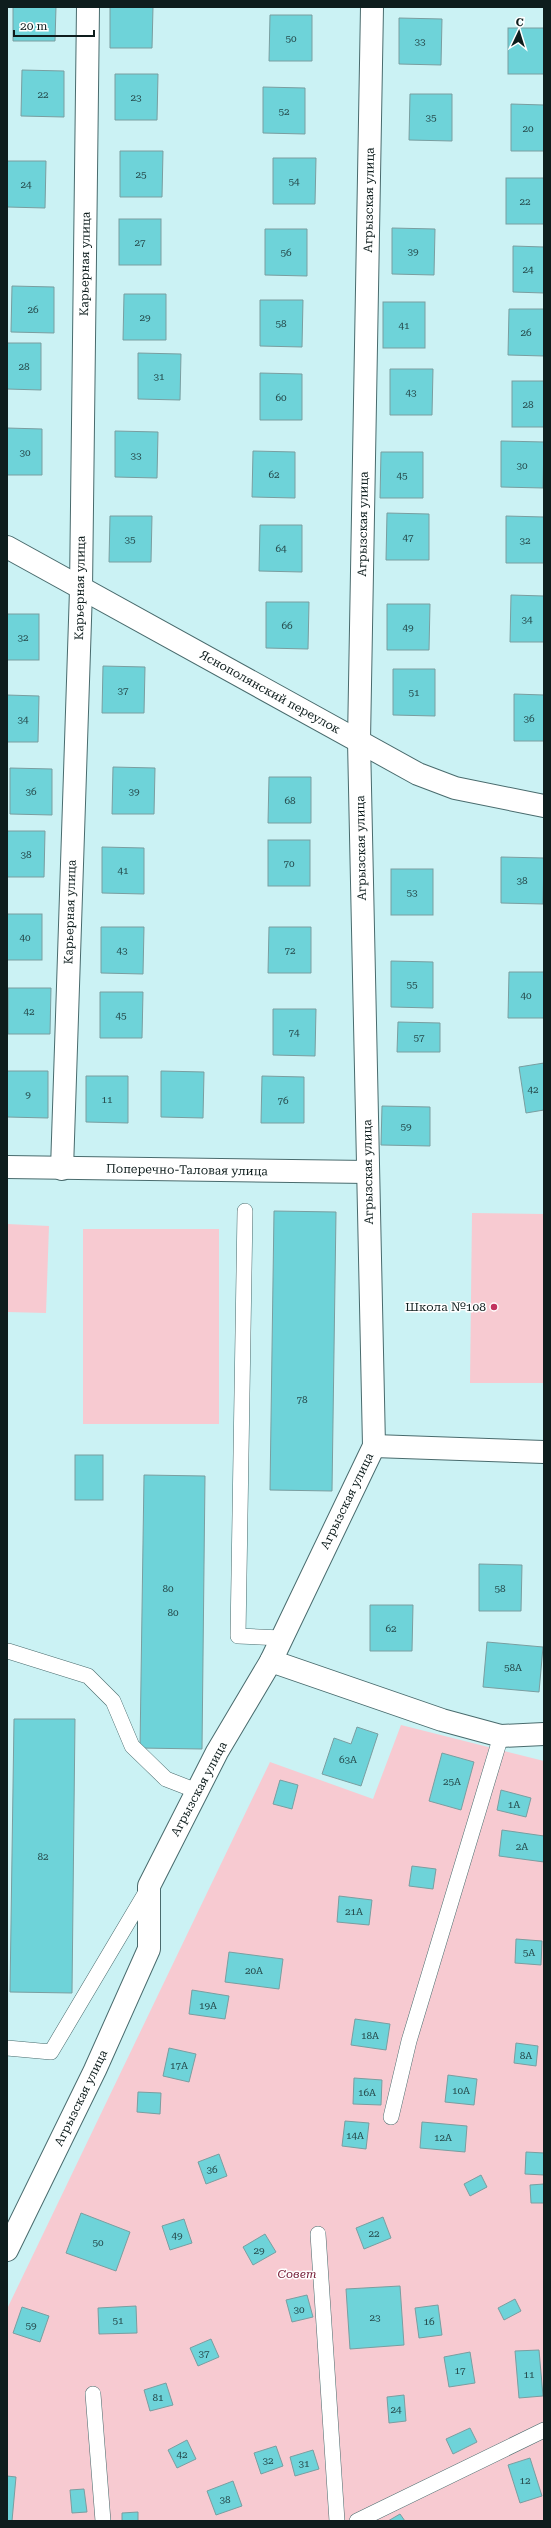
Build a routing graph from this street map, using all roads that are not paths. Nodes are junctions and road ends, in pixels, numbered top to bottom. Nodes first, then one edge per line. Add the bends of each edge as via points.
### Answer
1 (88, 7) edge
2 (372, 7) edge
3 (7, 547) edge
4 (81, 590) junction
5 (359, 741) junction
6 (544, 806) edge
7 (7, 1167) edge
8 (62, 1169) junction
9 (368, 1172) junction
10 (245, 1211) dead end
11 (374, 1446) junction
12 (544, 1452) edge
13 (281, 1638) junction
14 (8, 1651) dead end
15 (271, 1660) junction
16 (544, 1734) edge
17 (501, 1736) junction
18 (197, 1791) junction
19 (149, 1886) junction
20 (7, 2048) edge
21 (392, 2117) dead end
22 (318, 2234) dead end
23 (7, 2250) edge
24 (93, 2394) dead end
25 (544, 2430) edge
26 (104, 2521) edge
27 (338, 2521) edge
28 (357, 2521) edge

1 - 4 street, Карьерная улица
2 - 5 street, Агрызская улица
3 - 4 street, Яснополянский переулок
4 - 5 street, Яснополянский переулок
4 - 8 street, Карьерная улица
5 - 6 street, Яснополянский переулок via 424,777 455,788
5 - 9 street, Агрызская улица
7 - 8 street, Поперечно-Таловая улица
8 - 9 street, Поперечно-Таловая улица
9 - 11 street, Агрызская улица
10 - 13 lane via 238,1636
11 - 12 street
11 - 13 street, Агрызская улица
13 - 15 street, Агрызская улица
14 - 18 lane via 88,1676 113,1701 132,1746 166,1778
15 - 17 street via 442,1720
15 - 18 street, Агрызская улица
16 - 17 street
17 - 21 lane via 409,2041
18 - 19 street, Агрызская улица
19 - 20 lane via 51,2052
19 - 23 street, Агрызская улица via 149,1949 95,2070
22 - 27 lane
24 - 26 lane
25 - 28 lane

